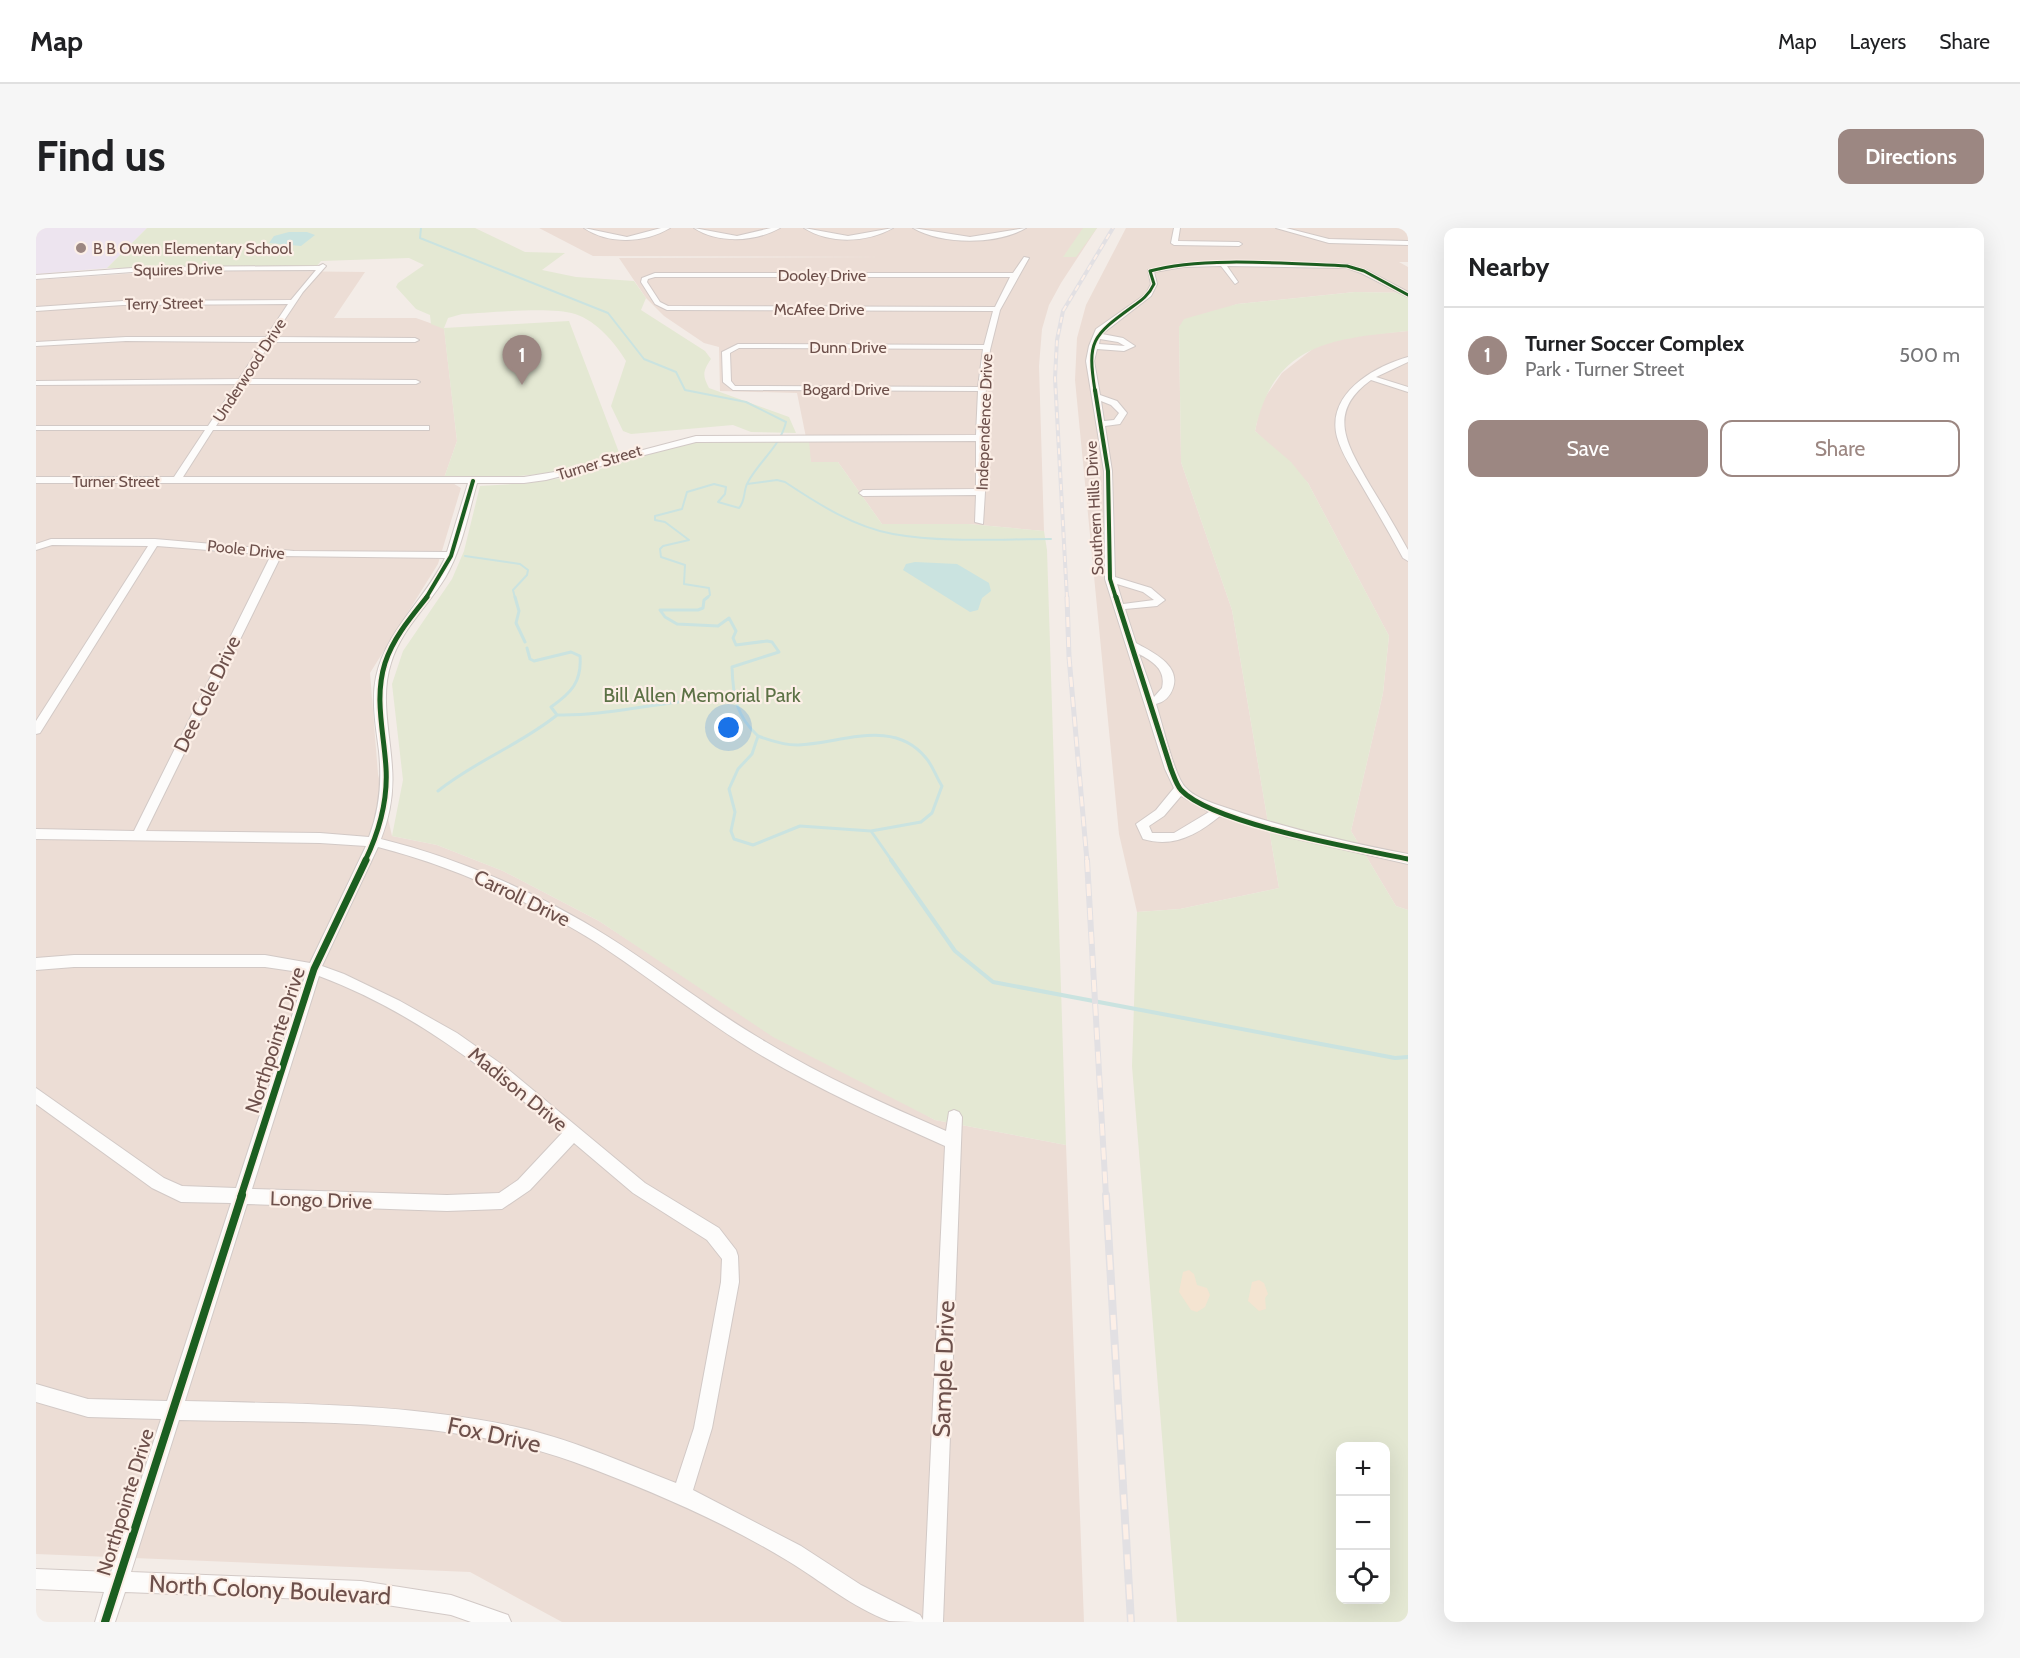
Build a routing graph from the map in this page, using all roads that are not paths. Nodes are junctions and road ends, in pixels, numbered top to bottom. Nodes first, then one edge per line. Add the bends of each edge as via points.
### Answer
1 (587, 228) edge
2 (667, 228) edge
3 (697, 228) edge
4 (777, 228) edge
5 (807, 228) edge
6 (890, 228) edge
7 (916, 228) edge
8 (1023, 228) edge
9 (1177, 228) edge
10 (1279, 228) edge
11 (1408, 243) edge
12 (1239, 244) dead end
13 (1026, 258) dead end
14 (324, 265) joint
15 (1223, 265) junction
16 (1304, 265) junction
17 (1015, 275) junction
18 (36, 276) edge
19 (1316, 277) dead end
20 (1235, 282) dead end
21 (648, 292) joint
22 (1408, 295) edge
23 (293, 302) junction
24 (36, 309) edge
25 (997, 309) junction
26 (1098, 336) junction
27 (269, 339) junction
28 (415, 340) dead end
29 (36, 344) edge
30 (1093, 346) junction
31 (987, 347) junction
32 (1408, 359) edge
33 (727, 368) joint
34 (1367, 379) junction
35 (241, 381) junction
36 (416, 382) dead end
37 (36, 383) edge
38 (983, 389) junction
39 (1408, 390) edge
40 (1097, 397) junction
41 (1102, 424) junction
42 (36, 428) edge
43 (211, 428) junction
44 (426, 428) dead end
45 (982, 438) junction
46 (36, 480) edge
47 (176, 481) junction
48 (473, 481) junction
49 (981, 492) junction
50 (863, 493) dead end
51 (980, 522) dead end
52 (155, 542) junction
53 (39, 545) edge
54 (277, 553) junction
55 (451, 555) junction
56 (1408, 558) edge
57 (1110, 579) junction
58 (1119, 607) junction
59 (1131, 645) junction
60 (1150, 702) junction
61 (36, 730) edge
62 (1180, 789) junction
63 (1220, 810) junction
64 (36, 834) edge
65 (138, 835) junction
66 (374, 842) junction
67 (1408, 859) edge
68 (36, 964) edge
69 (314, 969) junction
70 (36, 1095) edge
71 (954, 1117) dead end
72 (573, 1133) junction
73 (953, 1142) junction
74 (240, 1197) junction
75 (36, 1393) edge
76 (170, 1412) junction
77 (682, 1495) junction
78 (36, 1579) edge
79 (118, 1582) junction
80 (105, 1622) edge
81 (501, 1622) edge
82 (914, 1622) edge
83 (933, 1622) edge

1 - 2 street via 607,238 622,239
3 - 4 street via 718,237 738,239
5 - 6 street via 851,240
7 - 8 street via 967,240 992,238
9 - 12 street via 1174,243
10 - 11 street via 1329,241
13 - 17 street, Independence Drive
14 - 18 street, Squires Drive
14 - 23 street, Underwood Drive
15 - 16 street, Southern Hills Drive
15 - 20 street
15 - 26 street, Southern Hills Drive via 1155,268 1150,271 1154,284 1149,295 1107,323
16 - 19 street
16 - 22 street, Southern Hills Drive via 1360,268
17 - 21 street, Dooley Drive via 655,275 645,278
17 - 25 street, Independence Drive
21 - 25 street, McAfee Drive via 660,307 674,309
23 - 24 street, Terry Street via 123,303
23 - 27 street, Underwood Drive
25 - 31 street, Independence Drive
26 - 30 street, Southern Hills Drive
26 - 30 street via 1131,346
27 - 28 street
27 - 29 street via 126,339
27 - 35 street, Underwood Drive
30 - 40 street, Southern Hills Drive via 1090,361
31 - 33 street, Dunn Drive via 738,346 726,352
31 - 38 street, Independence Drive
32 - 34 street
33 - 38 street, Bogard Drive via 728,386 739,389
34 - 39 street
34 - 56 street via 1344,404 1340,429 1347,453
35 - 36 street
35 - 37 street
35 - 43 street, Underwood Drive
38 - 45 street, Independence Drive
40 - 41 street, Southern Hills Drive
40 - 41 street, Southern Hills Drive via 1114,403 1123,413 1117,422
41 - 57 street, Southern Hills Drive via 1108,471
42 - 43 street
43 - 44 street
43 - 47 street, Underwood Drive
45 - 48 street, Turner Street via 709,438 665,444 547,478
45 - 49 street, Independence Drive
46 - 47 street, Turner Street
47 - 48 street, Turner Street
48 - 55 street, Northpointe Drive
49 - 50 street
49 - 51 street, Independence Drive
52 - 53 street, Poole Drive
52 - 54 street, Poole Drive
52 - 61 street
54 - 55 street, Poole Drive
54 - 65 street, Dee Cole Drive
55 - 66 street, Northpointe Drive via 439,579 393,642 379,683 387,780
57 - 58 street, Southern Hills Drive
57 - 58 street, Southern Hills Drive via 1147,590 1160,600
58 - 59 street, Southern Hills Drive
59 - 60 street, Southern Hills Drive
59 - 60 street via 1160,662 1168,676 1164,694
60 - 62 street, Southern Hills Drive
62 - 63 street
62 - 63 street via 1160,813 1142,824 1147,836 1164,839 1199,827
63 - 67 street via 1303,835
64 - 65 street, Carroll Drive
65 - 66 street, Carroll Drive
66 - 69 street, Northpointe Drive
66 - 73 street, Carroll Drive via 415,852 531,899 601,939 759,1046 842,1092
68 - 69 street, Madison Drive via 264,961
69 - 72 street, Madison Drive via 395,1005 452,1037
69 - 74 street, Northpointe Drive
70 - 74 street, Longo Drive via 158,1183 181,1194
71 - 73 street, Sample Drive
72 - 74 street, Longo Drive via 524,1185 502,1201
72 - 77 street, Madison Drive via 639,1188 713,1234 730,1256 730,1282 703,1428
73 - 83 street, Sample Drive
74 - 76 street, Northpointe Drive
75 - 76 street, Fox Drive via 88,1408
76 - 77 street, Fox Drive via 375,1416 445,1423 572,1452
76 - 79 street, Northpointe Drive
77 - 82 street, Fox Drive
78 - 79 street, North Colony Boulevard
79 - 80 street, Northpointe Drive
79 - 81 street, North Colony Boulevard via 362,1591 451,1605

